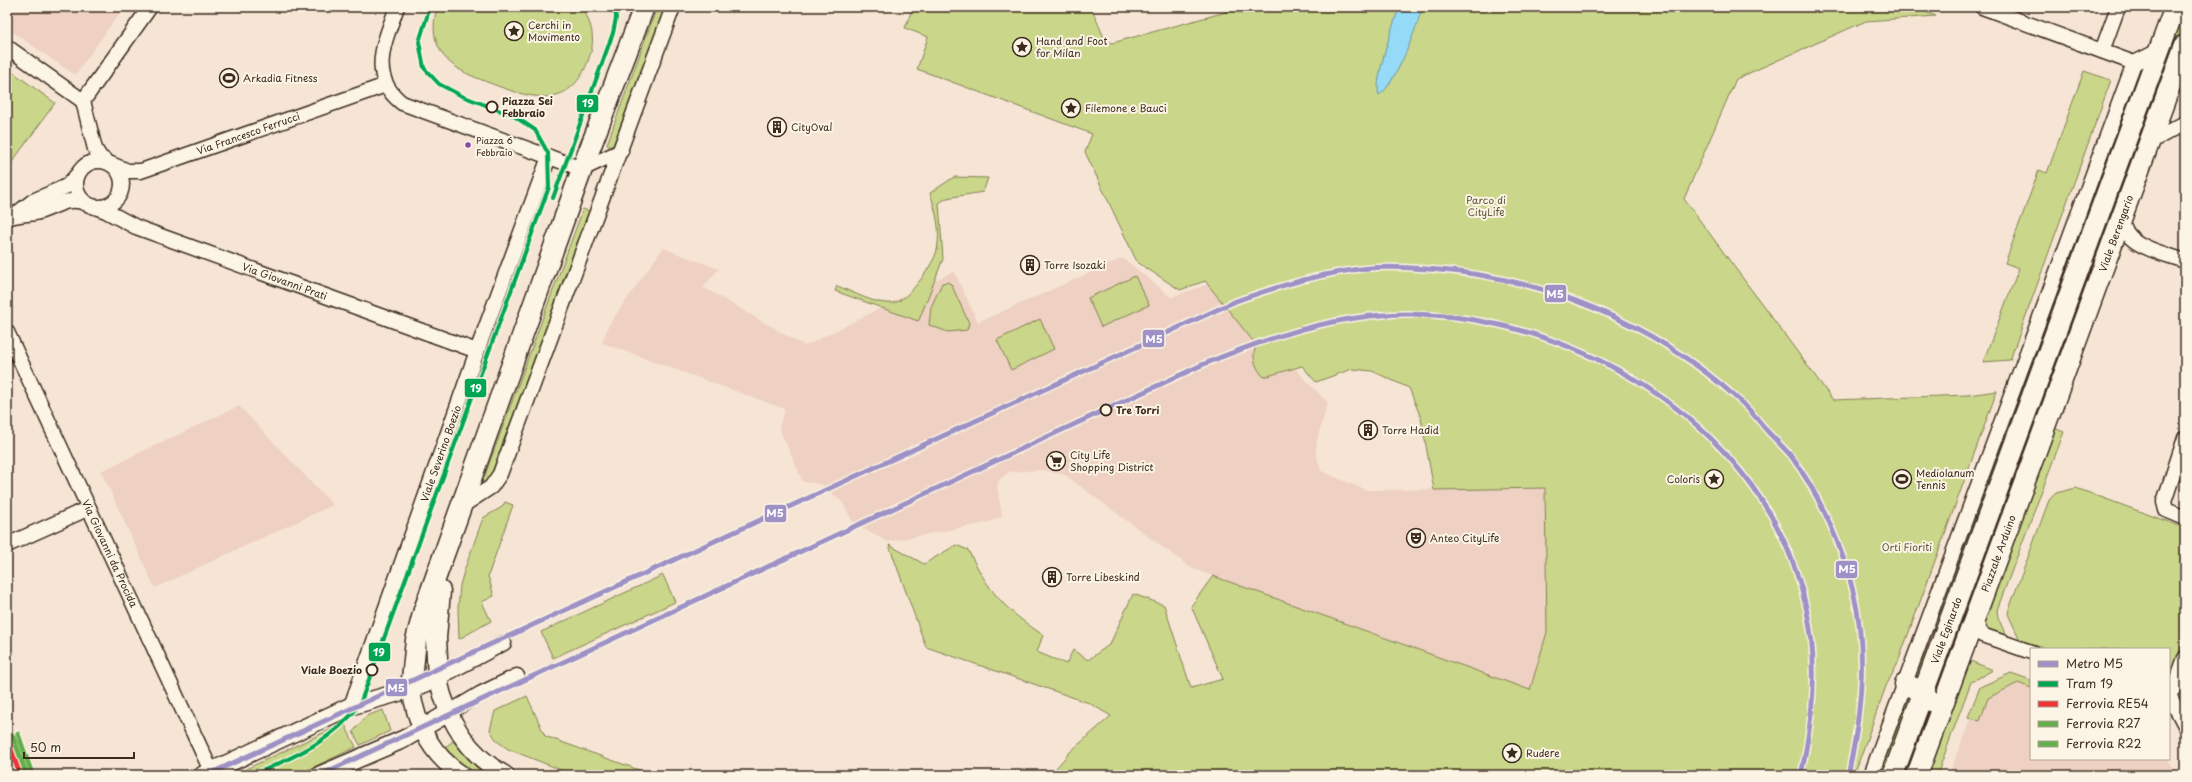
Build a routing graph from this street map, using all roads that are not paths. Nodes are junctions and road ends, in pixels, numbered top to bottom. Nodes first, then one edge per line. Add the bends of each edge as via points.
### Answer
1 (150, 7) edge
2 (397, 7) edge
3 (644, 7) edge
4 (673, 7) edge
5 (1982, 7) edge
6 (2118, 7) edge
7 (2175, 7) edge
8 (2185, 45) edge
9 (7, 47) edge
10 (2102, 51) junction
11 (2158, 51) junction
12 (2134, 63) junction
13 (386, 85) junction
14 (83, 100) junction
15 (2185, 123) edge
16 (2149, 142) junction
17 (621, 151) junction
18 (549, 157) junction
19 (109, 163) junction
20 (582, 169) junction
21 (78, 174) junction
22 (91, 206) junction
23 (2123, 213) junction
24 (10, 216) edge
25 (2185, 261) edge
26 (7, 332) edge
27 (476, 351) junction
28 (2047, 422) joint
29 (2185, 438) edge
30 (1999, 486) junction
31 (462, 506) junction
32 (89, 508) junction
33 (2185, 518) edge
34 (7, 545) edge
35 (445, 553) junction
36 (1974, 619) junction
37 (504, 643) dead end
38 (2030, 652) edge
39 (2185, 658) edge
40 (517, 676) dead end
41 (438, 678) junction
42 (1905, 684) junction
43 (411, 689) junction
44 (1924, 691) junction
45 (2170, 693) edge
46 (2170, 696) edge
47 (351, 706) junction
48 (448, 713) junction
49 (2185, 725) edge
50 (422, 730) junction
51 (209, 774) edge
52 (320, 775) edge
53 (462, 775) edge
54 (505, 775) edge
55 (1871, 775) edge
56 (1893, 775) edge
57 (1905, 775) edge
58 (1917, 775) edge

1 - 14 street
2 - 13 street via 381,53
3 - 20 main road
4 - 17 street
5 - 10 street
6 - 10 street
7 - 11 main road
8 - 16 main road, Viale Berengario
9 - 14 street
10 - 12 street
11 - 12 street
11 - 30 main road
12 - 42 street, Viale Eginardo
13 - 18 street via 389,92 402,103
13 - 19 street, Via Francesco Ferrucci via 141,171 128,171
14 - 19 street, Via Francesco Ferrucci via 95,149 100,157
15 - 16 street
16 - 23 main road, Viale Berengario
17 - 20 street
17 - 31 street via 500,474 491,487
18 - 20 street
18 - 27 street, Viale Severino Boezio
19 - 21 street, Via Francesco Ferrucci via 89,163
19 - 22 street, Via Francesco Ferrucci via 121,175 122,190 110,205
20 - 31 main road
21 - 22 street via 77,193
21 - 24 street, Via Francesco Ferrucci via 67,186 33,201
22 - 24 street, Via Francesco Ferrucci via 72,200 38,212
22 - 27 street, Via Giovanni Prati via 136,227
23 - 25 street via 2122,223 2125,232 2136,242
23 - 28 main road, Viale Berengario
26 - 32 street, Via Giovanni da Procida
27 - 47 street, Viale Severino Boezio
28 - 36 main road, Piazzale Arduino
29 - 33 street via 2164,502 2166,510
30 - 36 main road via 1999,516 1970,598
30 - 44 main road, Viale Eginardo
31 - 35 main road
32 - 34 street
32 - 51 street, Via Giovanni da Procida
35 - 41 main road via 437,612
35 - 43 main road via 416,640
36 - 38 street via 1982,635
36 - 58 main road
37 - 41 street
39 - 45 street
40 - 48 street
41 - 43 street
41 - 48 street
42 - 44 main road
42 - 55 street, Viale Eginardo
43 - 47 street
43 - 50 street via 414,708
44 - 56 main road, Viale Eginardo
44 - 57 main road via 1929,696 1930,705
46 - 49 street
47 - 51 street
48 - 50 street
48 - 54 street via 459,734 474,753
50 - 52 street
50 - 53 street via 441,757

